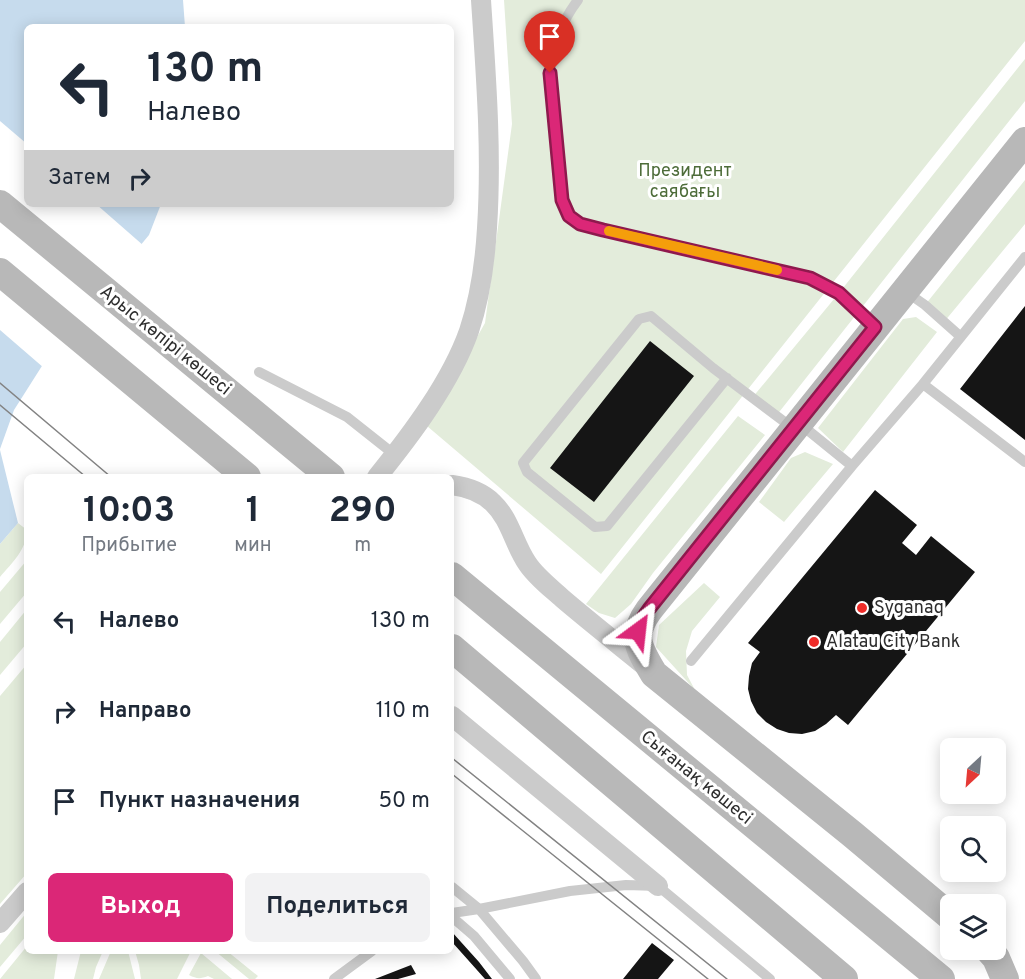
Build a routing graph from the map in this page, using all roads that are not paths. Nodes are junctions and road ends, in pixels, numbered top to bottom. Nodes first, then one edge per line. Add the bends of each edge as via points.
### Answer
1 (481, 0) edge
2 (578, 0) edge
3 (1025, 141) edge
4 (0, 204) edge
5 (1025, 257) edge
6 (0, 272) edge
7 (905, 290) junction
8 (875, 327) junction
9 (961, 337) junction
10 (259, 372) dead end
11 (727, 378) junction
12 (923, 384) junction
13 (797, 426) junction
14 (395, 455) junction
15 (1025, 462) edge
16 (852, 466) junction
17 (243, 474) edge
18 (327, 474) edge
19 (379, 474) edge
20 (454, 485) edge
21 (454, 578) edge
22 (454, 650) edge
23 (691, 660) dead end
24 (654, 674) junction
25 (454, 718) edge
26 (658, 886) junction
27 (454, 889) edge
28 (24, 895) edge
29 (940, 908) edge
30 (479, 909) junction
31 (454, 915) edge
32 (454, 917) edge
33 (0, 923) edge
34 (368, 954) edge
35 (334, 979) edge
36 (510, 979) edge
37 (536, 979) edge
38 (770, 979) edge
39 (844, 979) edge
40 (940, 979) edge

1 - 14 street via 489,191 480,290 469,331 454,363
2 - 8 lane via 557,36 550,73 562,200 569,216 580,224 603,230 810,278 839,293
3 - 7 main road
4 - 18 main road, Арыс көпірі көшесі
5 - 9 lane
6 - 17 main road
7 - 8 main road
7 - 9 lane
8 - 13 main road
9 - 12 lane
10 - 14 lane via 347,417
11 - 11 lane via 651,316 639,319 524,463 527,472 595,527 607,526
11 - 13 lane
12 - 15 lane
12 - 16 lane
13 - 16 lane
13 - 24 main road via 642,619 639,643
14 - 19 street
16 - 23 lane
20 - 24 street via 468,487 494,503 527,564
21 - 40 main road, Сығанақ көшесі
22 - 39 main road
24 - 29 main road
25 - 26 street
26 - 30 lane via 570,891
26 - 38 lane
27 - 30 lane
28 - 33 street
30 - 31 lane
30 - 37 lane
32 - 36 lane
34 - 35 lane

